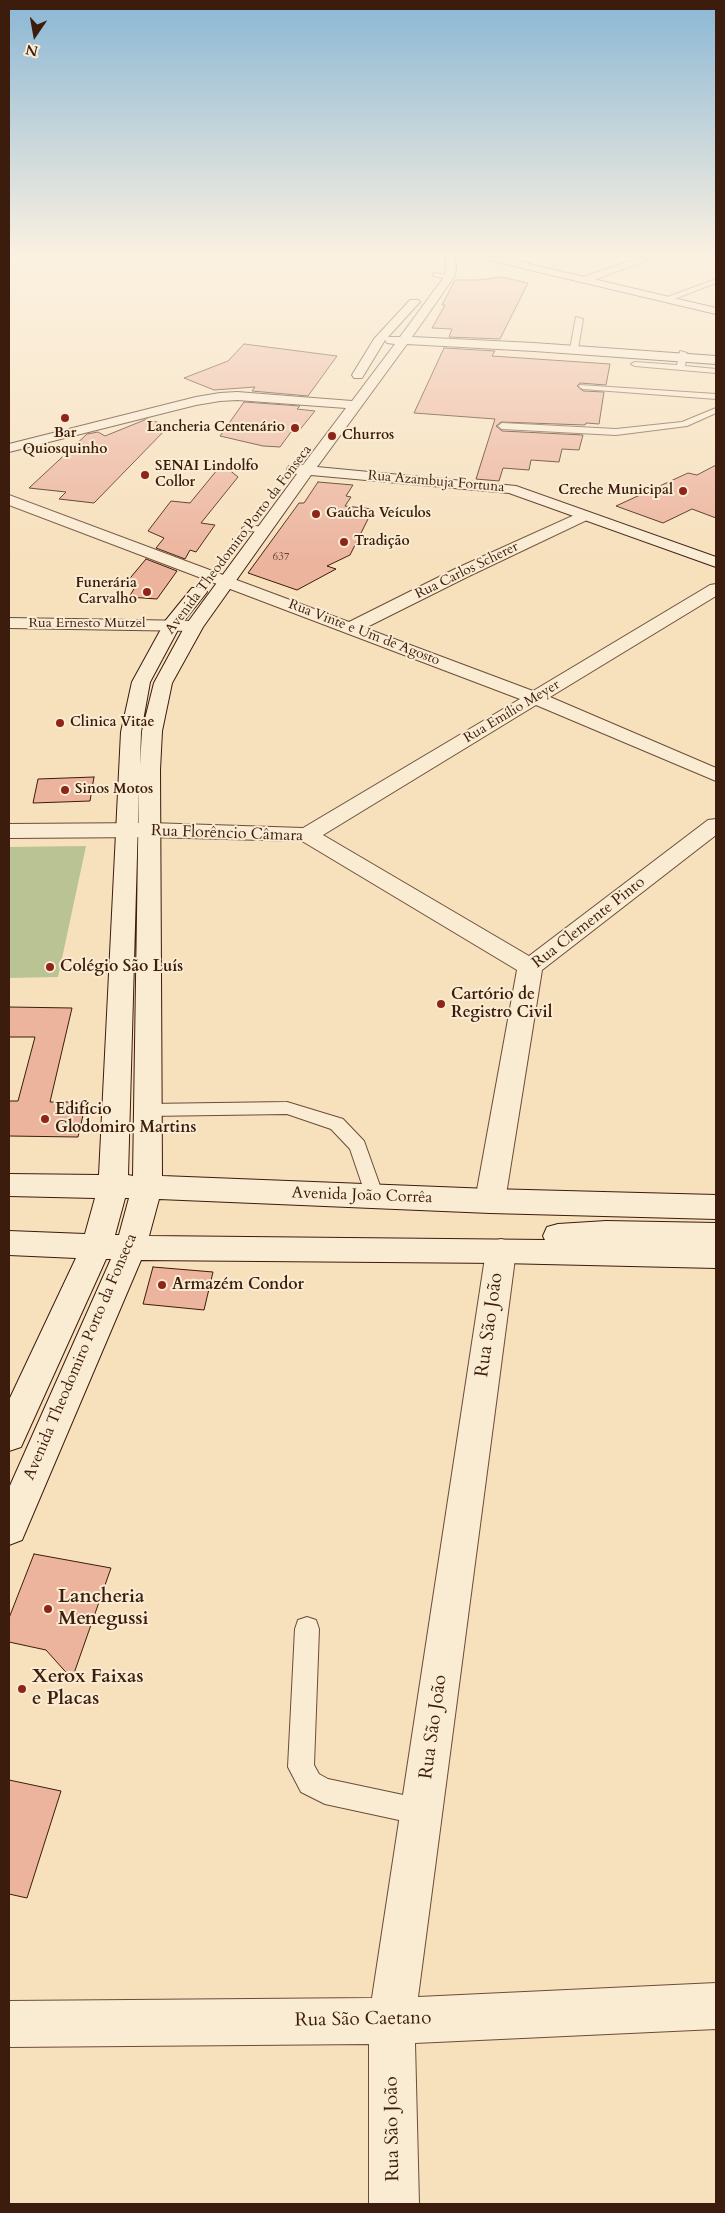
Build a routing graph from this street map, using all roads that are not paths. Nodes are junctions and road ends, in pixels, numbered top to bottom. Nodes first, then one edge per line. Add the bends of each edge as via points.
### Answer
1 (374, 360) edge
2 (381, 360) edge
3 (670, 360) edge
4 (686, 360) edge
5 (635, 364) dead end
6 (371, 370) junction
7 (716, 371) edge
8 (583, 388) dead end
9 (716, 397) edge
10 (347, 401) junction
11 (716, 410) edge
12 (502, 426) dead end
13 (89, 430) junction
14 (9, 448) edge
15 (9, 454) edge
16 (300, 469) junction
17 (9, 500) edge
18 (584, 516) junction
19 (716, 562) edge
20 (219, 578) junction
21 (716, 589) edge
22 (9, 623) edge
23 (172, 624) junction
24 (194, 626) junction
25 (351, 628) junction
26 (535, 698) junction
27 (152, 731) junction
28 (131, 732) junction
29 (716, 775) edge
30 (716, 825) edge
31 (150, 830) junction
32 (9, 831) edge
33 (126, 831) junction
34 (307, 834) junction
35 (530, 967) junction
36 (149, 1014) junction
37 (119, 1017) junction
38 (148, 1110) junction
39 (9, 1185) edge
40 (113, 1187) junction
41 (147, 1187) junction
42 (375, 1197) junction
43 (490, 1201) junction
44 (716, 1207) edge
45 (716, 1235) edge
46 (9, 1243) edge
47 (97, 1246) junction
48 (131, 1248) junction
49 (501, 1250) junction
50 (716, 1256) edge
51 (9, 1436) edge
52 (9, 1528) edge
53 (307, 1629) dead end
54 (422, 1812) junction
55 (716, 2006) edge
56 (392, 2021) junction
57 (9, 2024) edge
58 (394, 2204) edge

1 - 6 street, Avenida Theodomiro Porto da Fonseca
2 - 6 street, Avenida Theodomiro Porto da Fonseca
3 - 5 lane
4 - 7 lane
6 - 10 street, Avenida Theodomiro Porto da Fonseca
8 - 9 lane
10 - 13 street via 226,403
10 - 16 street, Avenida Theodomiro Porto da Fonseca
11 - 12 lane via 684,424 616,432
13 - 14 street
13 - 15 street
16 - 18 street, Rua Azambuja Fortuna via 511,489
16 - 20 street, Avenida Theodomiro Porto da Fonseca
17 - 20 street, Rua Vinte e Um de Agosto
18 - 19 street, Rua Azambuja Fortuna
18 - 25 street, Rua Carlos Scherer
20 - 23 street, Avenida Theodomiro Porto da Fonseca
20 - 24 street, Avenida Theodomiro Porto da Fonseca
20 - 25 street, Rua Vinte e Um de Agosto
21 - 26 street, Rua Emílio Meyer
22 - 23 street, Rua Ernesto Mutzel
23 - 24 street, Rua Ernesto Mutzel
23 - 28 street, Avenida Theodomiro Porto da Fonseca via 141,682
24 - 27 street, Avenida Theodomiro Porto da Fonseca via 164,683
25 - 26 street, Rua Vinte e Um de Agosto
26 - 29 street, Rua Vinte e Um de Agosto
26 - 34 street, Rua Emílio Meyer
27 - 28 street
27 - 31 street, Avenida Theodomiro Porto da Fonseca
28 - 33 street, Avenida Theodomiro Porto da Fonseca
30 - 35 street, Rua Clemente Pinto
31 - 33 street, Rua Florêncio Câmara
31 - 34 street, Rua Florêncio Câmara
31 - 36 street, Avenida Theodomiro Porto da Fonseca
32 - 33 street, Rua Florêncio Câmara
33 - 37 street, Avenida Theodomiro Porto da Fonseca
34 - 35 street, Rua Florêncio Câmara
35 - 43 street, Rua Clemente Pinto
36 - 37 street
36 - 38 street, Avenida Theodomiro Porto da Fonseca
37 - 40 street, Avenida Theodomiro Porto da Fonseca
38 - 41 street, Avenida Theodomiro Porto da Fonseca
38 - 42 lane via 287,1108 337,1124 358,1146
39 - 40 street, Avenida João Corrêa
40 - 41 street, Avenida João Corrêa
40 - 47 street, Avenida Theodomiro Porto da Fonseca
41 - 42 street, Avenida João Corrêa
41 - 48 street, Avenida Theodomiro Porto da Fonseca
42 - 43 street, Avenida João Corrêa
43 - 44 street, Avenida João Corrêa
45 - 49 street via 580,1234 555,1236
46 - 47 street
47 - 48 street
47 - 51 street, Avenida Theodomiro Porto da Fonseca
48 - 49 street
48 - 52 street, Avenida Theodomiro Porto da Fonseca
49 - 50 street
49 - 54 street, Rua São João
53 - 54 lane via 301,1767 310,1783 325,1791
54 - 56 street, Rua São João
55 - 56 street, Rua São Caetano
56 - 57 street, Rua São Caetano
56 - 58 street, Rua São João

